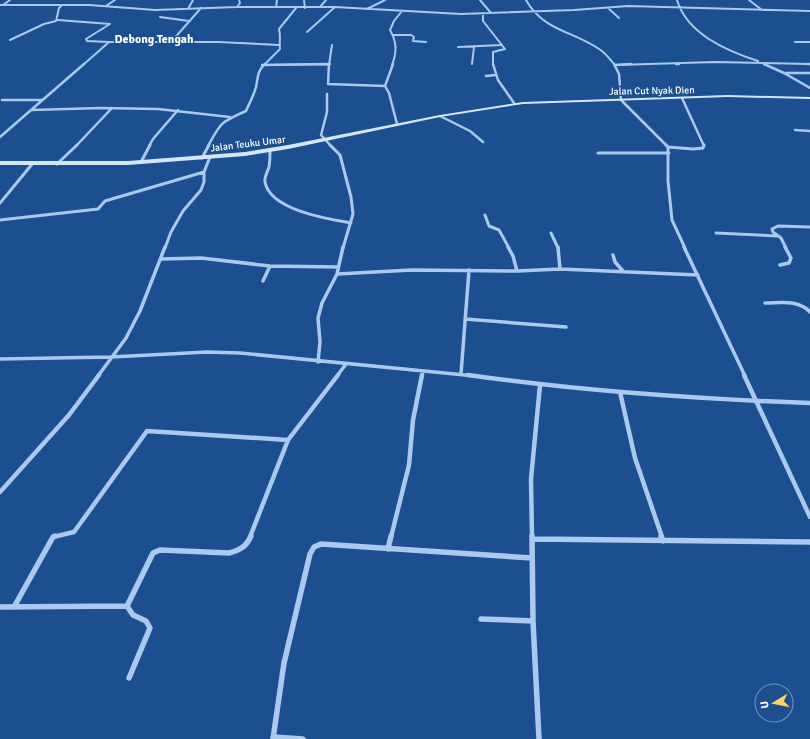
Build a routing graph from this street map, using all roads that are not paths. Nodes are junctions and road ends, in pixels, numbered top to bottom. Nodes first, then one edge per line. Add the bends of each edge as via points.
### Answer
1 (10, 0) edge
2 (115, 0) edge
3 (193, 0) edge
4 (239, 0) edge
5 (277, 0) edge
6 (304, 0) edge
7 (326, 0) edge
8 (385, 0) edge
9 (480, 0) edge
10 (526, 0) edge
11 (677, 0) edge
12 (749, 0) edge
13 (1, 5) edge
14 (62, 5) junction
15 (106, 6) junction
16 (237, 7) junction
17 (276, 7) junction
18 (335, 7) junction
19 (678, 7) junction
20 (201, 8) junction
21 (296, 8) junction
22 (305, 8) junction
23 (320, 8) junction
24 (608, 8) junction
25 (188, 9) junction
26 (367, 9) junction
27 (762, 10) junction
28 (532, 11) junction
29 (810, 11) edge
30 (402, 12) junction
31 (483, 13) junction
32 (491, 13) junction
33 (160, 17) dead end
34 (619, 18) dead end
35 (58, 20) junction
36 (190, 21) junction
37 (307, 32) dead end
38 (393, 35) junction
39 (10, 40) dead end
40 (172, 41) junction
41 (110, 42) junction
42 (426, 42) dead end
43 (795, 42) dead end
44 (810, 42) edge
45 (332, 44) dead end
46 (279, 45) junction
47 (501, 45) junction
48 (458, 47) dead end
49 (474, 47) junction
50 (763, 63) junction
51 (330, 64) junction
52 (472, 64) dead end
53 (810, 64) edge
54 (262, 65) junction
55 (615, 65) junction
56 (784, 73) junction
57 (810, 73) edge
58 (495, 75) junction
59 (486, 76) dead end
60 (385, 86) junction
61 (810, 88) edge
62 (327, 94) dead end
63 (682, 98) junction
64 (810, 98) edge
65 (2, 100) dead end
66 (42, 100) junction
67 (621, 100) junction
68 (514, 103) junction
69 (495, 106) joint
70 (112, 108) junction
71 (32, 110) junction
72 (178, 110) junction
73 (440, 116) junction
74 (230, 117) junction
75 (397, 124) junction
76 (795, 130) dead end
77 (810, 131) edge
78 (0, 137) edge
79 (326, 139) junction
80 (483, 142) dead end
81 (668, 147) junction
82 (270, 151) junction
83 (598, 153) dead end
84 (669, 153) junction
85 (210, 157) junction
86 (202, 158) junction
87 (141, 162) junction
88 (0, 163) edge
89 (33, 164) junction
90 (57, 164) junction
91 (204, 172) junction
92 (0, 203) edge
93 (485, 215) dead end
94 (0, 220) edge
95 (351, 223) junction
96 (810, 228) edge
97 (551, 233) dead end
98 (716, 233) dead end
99 (779, 236) junction
100 (613, 255) dead end
101 (161, 259) junction
102 (780, 265) dead end
103 (270, 266) junction
104 (338, 267) junction
105 (560, 269) junction
106 (469, 270) junction
107 (518, 271) junction
108 (623, 272) junction
109 (337, 274) junction
110 (698, 275) junction
111 (263, 281) dead end
112 (765, 303) dead end
113 (810, 312) edge
114 (465, 319) junction
115 (566, 327) dead end
116 (111, 358) junction
117 (0, 359) edge
118 (318, 362) junction
119 (346, 364) junction
120 (423, 371) junction
121 (461, 374) junction
122 (540, 385) junction
123 (620, 392) junction
124 (755, 401) junction
125 (810, 403) edge
126 (288, 440) junction
127 (0, 492) edge
128 (810, 517) edge
129 (532, 539) junction
130 (663, 541) junction
131 (810, 542) edge
132 (388, 549) junction
133 (532, 558) junction
134 (127, 606) junction
135 (0, 607) edge
136 (14, 607) junction
137 (481, 619) dead end
138 (532, 621) junction
139 (129, 678) dead end
140 (273, 738) edge
141 (303, 739) edge
142 (539, 739) edge

1 - 13 street
2 - 15 street
3 - 25 street
4 - 16 street
5 - 17 street
6 - 22 street
7 - 23 street
8 - 26 street
9 - 32 street
10 - 28 street
11 - 19 street
12 - 27 street
13 - 14 street
14 - 15 street
14 - 35 street via 58,11
15 - 25 street via 142,10
16 - 17 street
16 - 20 street
17 - 21 street
18 - 23 street
18 - 26 street
18 - 37 street
19 - 24 street
19 - 27 street
19 - 50 street via 692,24 719,45
20 - 25 street
20 - 36 street
21 - 22 street
21 - 46 street via 279,28
22 - 23 street
24 - 28 street
24 - 34 street
26 - 30 street
27 - 29 street
28 - 32 street
28 - 55 street via 545,24 603,52
30 - 31 street
30 - 38 street via 390,30
31 - 32 street
31 - 47 street via 483,21
33 - 36 street
35 - 39 street
35 - 41 street via 110,24 86,39
36 - 40 street
38 - 42 street via 411,35 414,37 413,41
38 - 60 street via 396,54
40 - 41 street
40 - 46 street
41 - 66 street
43 - 44 street
45 - 51 street
46 - 54 street via 280,49 275,55
47 - 49 street
47 - 58 street via 504,50 493,52
48 - 49 street
49 - 52 street
50 - 53 street
50 - 55 street
50 - 56 street
51 - 54 street
51 - 60 street via 328,84
54 - 74 street via 246,111
55 - 67 street via 619,74
56 - 57 street
56 - 61 street
58 - 59 street
58 - 68 street
60 - 75 street
62 - 79 street via 327,112 320,132
63 - 64 main road, Jalan Cut Nyak Dien
63 - 67 main road, Jalan Cut Nyak Dien
63 - 81 street via 704,145 703,148 693,149
65 - 66 street
66 - 71 street
67 - 68 main road, Jalan Cut Nyak Dien
67 - 81 street
68 - 69 main road, Jalan Cut Nyak Dien
69 - 73 main road, Jalan Teuku Umar
70 - 71 street
70 - 72 street
70 - 90 street
71 - 78 street
72 - 74 street
72 - 87 street via 153,139
73 - 75 main road, Jalan Teuku Umar
73 - 80 street
74 - 86 street via 217,129
75 - 79 main road, Jalan Teuku Umar
76 - 77 street
79 - 82 main road, Jalan Teuku Umar
79 - 95 street via 343,164 351,197
81 - 84 street
82 - 85 main road, Jalan Teuku Umar
82 - 95 street via 270,166 265,180 273,196 287,205 316,216
83 - 84 street
84 - 110 street via 668,181 672,220
85 - 86 main road, Jalan Teuku Umar
85 - 91 street
86 - 87 main road, Jalan Teuku Umar
87 - 90 main road, Jalan Teuku Umar
88 - 89 main road, Jalan Teuku Umar
89 - 90 main road, Jalan Teuku Umar
89 - 92 street
91 - 94 street via 105,201 98,209
91 - 101 street via 201,190 183,211 171,232
93 - 107 street via 489,226 499,230
95 - 104 street
96 - 99 street via 773,227 773,232
97 - 105 street via 558,246
98 - 99 street
99 - 102 street via 791,258 789,263
100 - 108 street
101 - 103 street via 201,258
101 - 116 street via 140,311 126,338
103 - 104 street
103 - 111 street
104 - 109 street
105 - 107 street
105 - 108 street
106 - 107 street
106 - 109 street
106 - 114 street
108 - 110 street
109 - 118 street via 322,303 318,318
110 - 124 street
112 - 113 street via 794,302
114 - 115 street
114 - 121 street
116 - 117 street
116 - 118 street via 207,352
116 - 127 street via 69,415
118 - 119 street
119 - 120 street
119 - 126 street
120 - 121 street
120 - 132 street via 413,420 409,465
121 - 122 street
122 - 123 street
122 - 129 street via 531,479
123 - 124 street
123 - 130 street via 635,458
124 - 125 street
124 - 128 street
126 - 134 street via 248,543 240,550 229,553 160,550 153,553
126 - 136 street via 147,431 74,532 53,537
129 - 130 street
129 - 133 street
130 - 131 street
132 - 133 street
132 - 140 street via 321,544 314,547 310,554 284,663
133 - 138 street
134 - 136 street
134 - 139 street via 133,615 146,621 150,628
135 - 136 street
137 - 138 street
138 - 142 street
140 - 141 street

